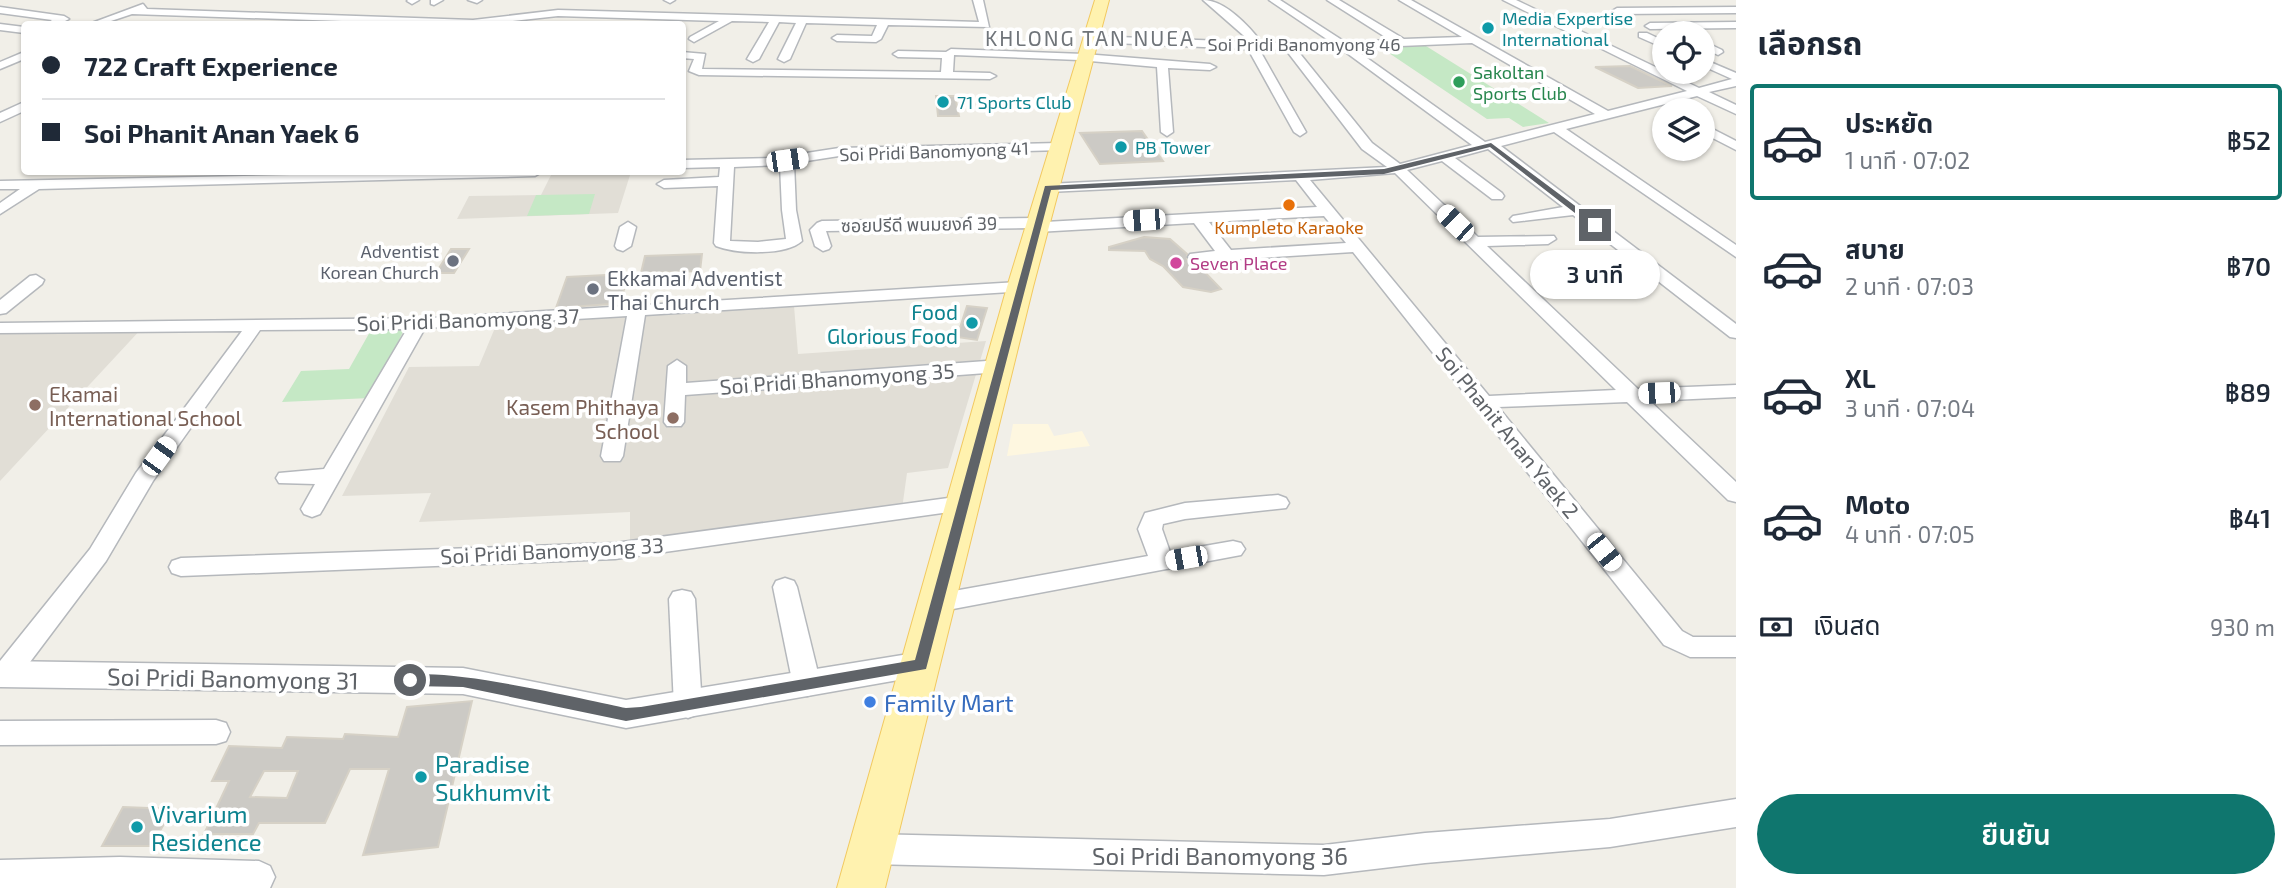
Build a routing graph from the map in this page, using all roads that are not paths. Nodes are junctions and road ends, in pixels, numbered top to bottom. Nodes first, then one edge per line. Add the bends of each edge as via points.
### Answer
1 (165, 0) edge
2 (594, 0) edge
3 (669, 0) edge
4 (978, 0) edge
5 (1102, 0) edge
6 (1208, 0) edge
7 (1273, 0) edge
8 (1332, 0) edge
9 (1404, 0) edge
10 (1508, 0) edge
11 (1669, 0) edge
12 (710, 7) dead end
13 (755, 7) dead end
14 (0, 10) edge
15 (1693, 10) junction
16 (1736, 10) edge
17 (132, 11) junction
18 (1617, 11) dead end
19 (99, 12) dead end
20 (181, 12) junction
21 (575, 13) junction
22 (119, 15) junction
23 (654, 15) junction
24 (680, 16) junction
25 (702, 16) junction
26 (733, 17) junction
27 (748, 17) junction
28 (776, 18) junction
29 (803, 19) junction
30 (59, 21) edge
31 (102, 21) edge
32 (162, 21) edge
33 (427, 21) edge
34 (496, 21) edge
35 (643, 21) edge
36 (672, 21) edge
37 (1576, 21) dead end
38 (884, 22) junction
39 (1555, 23) junction
40 (1715, 26) edge
41 (1734, 26) edge
42 (0, 27) edge
43 (21, 30) edge
44 (1610, 33) dead end
45 (1578, 34) junction
46 (837, 38) dead end
47 (694, 39) dead end
48 (1474, 40) junction
49 (1404, 44) junction
50 (1255, 46) junction
51 (1344, 46) junction
52 (1289, 47) junction
53 (1715, 50) edge
54 (21, 51) edge
55 (1086, 52) junction
56 (1718, 52) dead end
57 (898, 54) dead end
58 (686, 55) edge
59 (948, 55) junction
60 (753, 59) dead end
61 (784, 59) dead end
62 (1162, 64) junction
63 (0, 66) edge
64 (1210, 67) dead end
65 (1715, 70) edge
66 (947, 75) junction
67 (990, 76) dead end
68 (1735, 82) edge
69 (1695, 92) junction
70 (1669, 98) edge
71 (1652, 102) edge
72 (21, 108) edge
73 (1736, 110) edge
74 (1604, 114) junction
75 (21, 118) edge
76 (2, 119) edge
77 (1556, 128) junction
78 (1167, 132) dead end
79 (1300, 132) dead end
80 (1715, 135) edge
81 (1487, 146) junction
82 (1736, 146) edge
83 (1059, 147) junction
84 (1445, 157) junction
85 (787, 160) junction
86 (727, 163) junction
87 (686, 164) edge
88 (1398, 169) junction
89 (122, 175) edge
90 (455, 175) edge
91 (1300, 176) junction
92 (33, 178) edge
93 (726, 181) junction
94 (110, 183) junction
95 (664, 184) dead end
96 (4, 185) edge
97 (1048, 188) junction
98 (1497, 196) dead end
99 (1575, 210) junction
100 (0, 211) edge
101 (1329, 211) junction
102 (1197, 217) junction
103 (1518, 219) dead end
104 (1037, 225) junction
105 (628, 227) dead end
106 (1548, 239) dead end
107 (1474, 242) junction
108 (622, 246) dead end
109 (823, 246) dead end
110 (1360, 247) junction
111 (1736, 252) edge
112 (1226, 255) junction
113 (1196, 257) dead end
114 (36, 280) dead end
115 (1020, 288) junction
116 (0, 309) edge
117 (637, 312) junction
118 (419, 323) junction
119 (255, 325) junction
120 (0, 328) edge
121 (1736, 333) edge
122 (677, 366) dead end
123 (1000, 366) junction
124 (674, 390) junction
125 (1736, 391) edge
126 (1633, 394) junction
127 (1483, 402) junction
128 (674, 422) dead end
129 (612, 456) dead end
130 (331, 476) junction
131 (287, 478) dead end
132 (1736, 495) edge
133 (1278, 503) dead end
134 (963, 504) junction
135 (312, 509) dead end
136 (1233, 549) dead end
137 (1162, 562) junction
138 (181, 567) dead end
139 (785, 587) dead end
140 (682, 599) dead end
141 (937, 603) junction
142 (1736, 647) edge
143 (921, 664) junction
144 (3, 674) edge
145 (807, 685) junction
146 (688, 706) junction
147 (216, 732) dead end
148 (0, 733) edge
149 (1736, 813) edge
150 (870, 849) junction
151 (0, 875) edge
152 (259, 877) dead end
153 (861, 888) edge

1 - 17 street
2 - 21 street
3 - 23 street
4 - 38 street via 984,25
5 - 55 main road
6 - 50 street via 1248,32
7 - 51 street
8 - 49 street
9 - 48 street
10 - 39 street
11 - 15 street
12 - 25 street
13 - 27 street
14 - 30 street via 64,19
15 - 16 street
15 - 18 street
15 - 41 street
17 - 20 street
17 - 22 street
19 - 22 street
20 - 32 street
20 - 33 street
21 - 23 street
21 - 34 street
22 - 31 street
23 - 24 street
23 - 35 street
24 - 25 street
24 - 36 street
25 - 26 street
26 - 27 street
26 - 47 street
27 - 28 street
28 - 29 street
28 - 60 street
29 - 38 street
29 - 61 street
37 - 39 street
38 - 46 street via 875,43
39 - 45 street
40 - 41 street
42 - 43 street
44 - 45 street
45 - 69 street
48 - 49 street, Soi Pridi Banomyong 46
48 - 74 street
49 - 51 street, Soi Pridi Banomyong 46
50 - 52 street, Soi Pridi Banomyong 46
50 - 55 street, Soi Pridi Banomyong 46
50 - 79 street
51 - 52 street, Soi Pridi Banomyong 46
51 - 81 street
52 - 88 street via 1367,146
53 - 56 street
54 - 63 street
55 - 59 street via 963,51
55 - 62 street
55 - 83 main road
57 - 59 street
58 - 66 street via 701,57 695,71 699,72
59 - 66 street
62 - 64 street
62 - 78 street
65 - 68 street
66 - 67 street
68 - 69 street
69 - 70 street
69 - 73 street
71 - 74 street
72 - 76 street
74 - 77 street
75 - 76 street
77 - 81 street
77 - 111 street
80 - 82 street
81 - 84 street
81 - 99 street
83 - 85 street, Soi Pridi Banomyong 41 via 839,152
83 - 97 main road
84 - 88 street
84 - 98 street
85 - 86 street, Soi Pridi Banomyong 41
85 - 93 street via 791,243 733,248 722,243
86 - 87 street, Soi Pridi Banomyong 41
86 - 93 street
88 - 91 street
88 - 107 street
89 - 94 street
90 - 94 street
91 - 97 street
91 - 101 street, Soi Phanit Anan Yaek 2
92 - 94 street
92 - 96 street
92 - 100 street
93 - 95 street
97 - 104 main road
99 - 103 street
99 - 121 street
101 - 102 street
101 - 110 street, Soi Phanit Anan Yaek 2
102 - 104 street
102 - 112 street
104 - 109 street, ซอยปรีดี พนมยงค์ 39 via 822,226 818,230
104 - 115 main road
105 - 108 street
106 - 107 street
107 - 126 street
110 - 112 street
110 - 127 street, Soi Phanit Anan Yaek 2
112 - 113 street
114 - 116 street
115 - 117 street, Soi Pridi Banomyong 37
115 - 123 main road
117 - 118 street, Soi Pridi Banomyong 37
117 - 129 street
118 - 119 street, Soi Pridi Banomyong 37
118 - 130 street
119 - 120 street, Soi Pridi Banomyong 37
119 - 144 street via 144,478 98,555
122 - 124 street
123 - 124 street, Soi Pridi Bhanomyong 35
123 - 134 main road
124 - 128 street
125 - 126 street
126 - 127 street
126 - 132 street
127 - 142 street, Soi Phanit Anan Yaek 2 via 1672,638 1690,647
130 - 131 street
130 - 135 street
133 - 137 street via 1185,510 1153,519 1150,529
134 - 138 street, Soi Pridi Banomyong 33 via 615,551
134 - 141 main road
136 - 137 street
137 - 141 street
139 - 145 street
140 - 146 street
141 - 143 main road
143 - 145 street, Soi Pridi Banomyong 31
143 - 150 main road
144 - 146 street, Soi Pridi Banomyong 31 via 463,681 626,714
145 - 146 street, Soi Pridi Banomyong 31
147 - 148 street
149 - 150 street, Soi Pridi Banomyong 36 via 1610,833 1324,860
150 - 153 main road
151 - 152 street via 120,872

